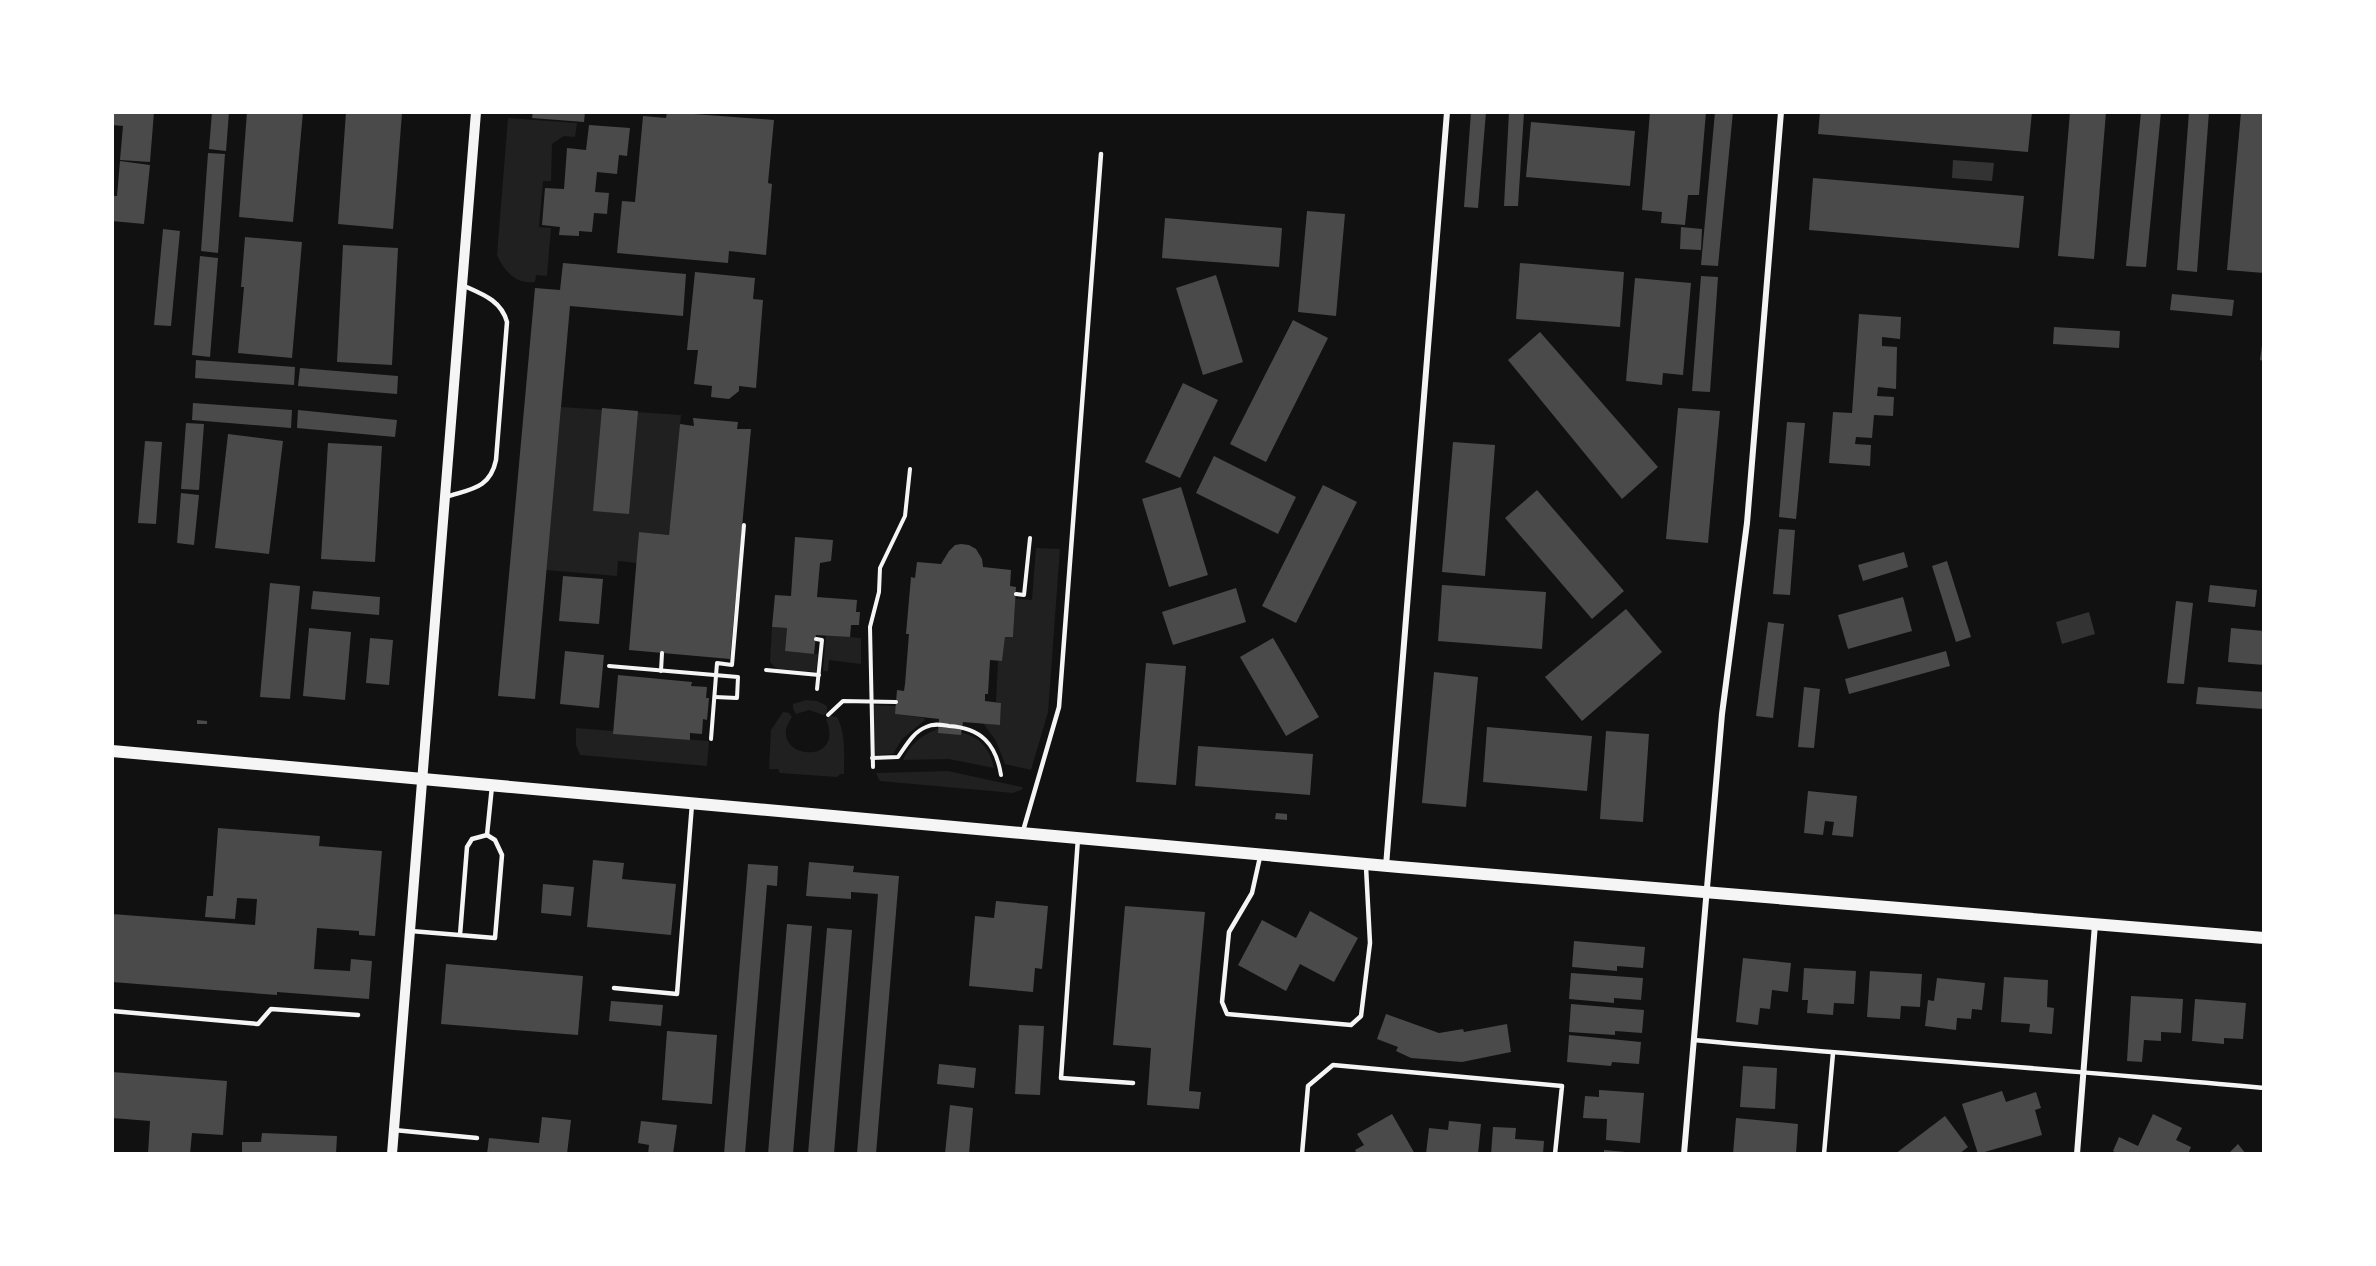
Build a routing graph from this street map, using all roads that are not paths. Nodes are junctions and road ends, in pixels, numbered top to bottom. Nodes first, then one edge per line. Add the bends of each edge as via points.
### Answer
1 (476, 112) edge
2 (1448, 112) edge
3 (1781, 112) edge
4 (1101, 154) dead end
5 (462, 285) junction
6 (446, 496) junction
7 (112, 751) edge
8 (423, 780) junction
9 (492, 786) junction
10 (692, 804) junction
11 (1022, 833) junction
12 (487, 835) junction
13 (1078, 838) junction
14 (1260, 854) junction
15 (1365, 864) junction
16 (1386, 866) junction
17 (1707, 892) junction
18 (2095, 924) junction
19 (411, 931) junction
20 (460, 935) junction
21 (2264, 938) edge
22 (614, 988) dead end
23 (112, 1011) edge
24 (358, 1015) dead end
25 (1694, 1040) junction
26 (1833, 1053) junction
27 (2084, 1071) junction
28 (1134, 1083) dead end
29 (2264, 1088) edge
30 (394, 1130) junction
31 (477, 1138) dead end
32 (392, 1154) edge
33 (1302, 1154) edge
34 (1555, 1154) edge
35 (1684, 1154) edge
36 (1824, 1154) edge
37 (2077, 1154) edge

1 - 5 street
2 - 16 street
3 - 17 street via 1747,523 1722,714
4 - 11 lane via 1059,707
5 - 6 street
5 - 6 lane via 498,304 507,322 496,460 490,478
6 - 8 street
7 - 8 main road
8 - 9 main road
8 - 19 street
9 - 10 main road
9 - 12 lane
10 - 11 main road
10 - 22 lane via 676,994
11 - 13 main road
12 - 20 lane via 472,839 467,847
12 - 20 lane via 495,840 502,855 495,938
13 - 14 main road
13 - 28 lane via 1061,1078
14 - 15 main road
14 - 15 lane via 1252,893 1229,932 1222,1002 1227,1014 1351,1025 1361,1016 1370,943
15 - 16 main road
16 - 17 main road
17 - 18 main road
17 - 25 street
18 - 21 main road
18 - 27 street
19 - 20 lane
19 - 30 street
23 - 24 lane via 258,1024 271,1009
25 - 26 lane
25 - 35 street
26 - 27 lane
26 - 36 lane
27 - 29 lane
27 - 37 street
30 - 31 lane
30 - 32 street
33 - 34 lane via 1308,1086 1333,1065 1562,1086

